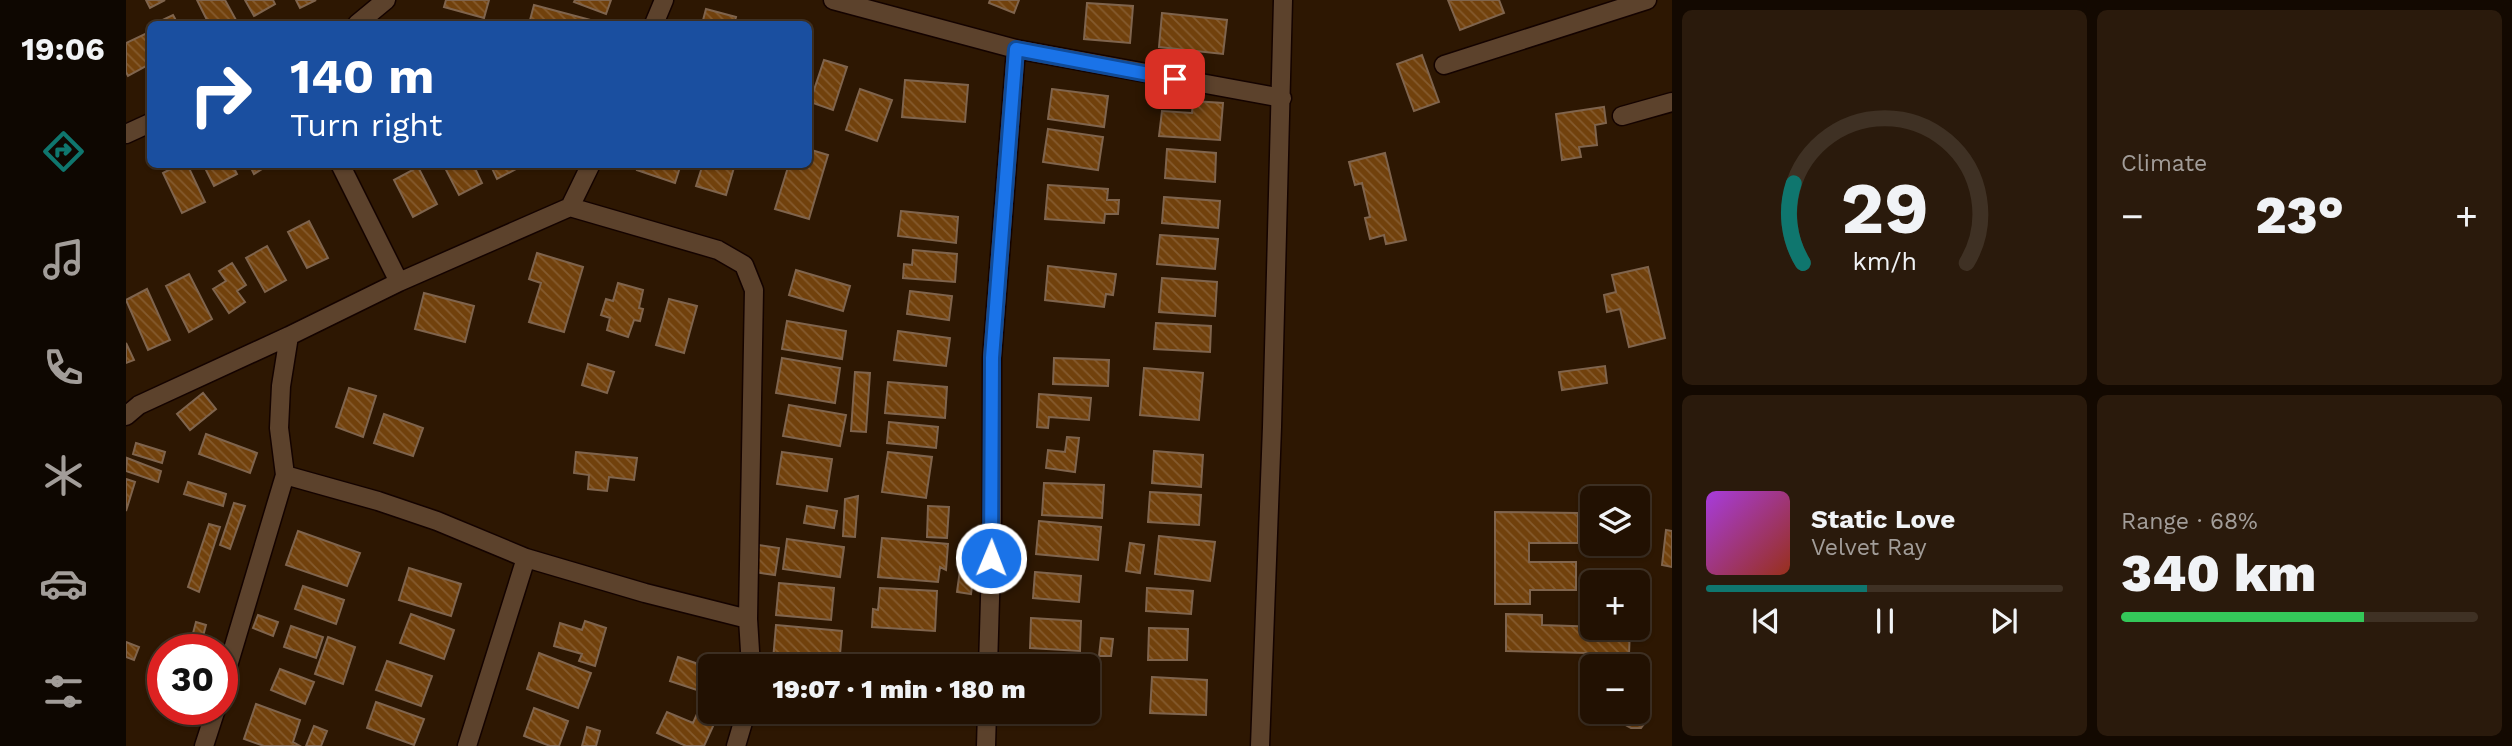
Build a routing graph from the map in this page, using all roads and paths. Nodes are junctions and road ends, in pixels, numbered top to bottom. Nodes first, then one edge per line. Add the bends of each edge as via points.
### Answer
1 (387, 0) edge
2 (664, 0) edge
3 (833, 0) edge
4 (1283, 0) edge
5 (1647, 0) edge
6 (361, 21) edge
7 (655, 21) edge
8 (1016, 49) junction
9 (1444, 65) dead end
10 (1282, 98) junction
11 (1672, 102) edge
12 (1622, 116) dead end
13 (147, 124) edge
14 (126, 134) edge
15 (342, 168) edge
16 (589, 168) edge
17 (569, 207) junction
18 (399, 282) junction
19 (289, 337) junction
20 (126, 416) edge
21 (285, 475) junction
22 (526, 558) junction
23 (748, 619) junction
24 (238, 634) edge
25 (750, 654) edge
26 (988, 654) edge
27 (742, 724) edge
28 (987, 724) edge
29 (211, 725) edge
30 (204, 746) edge
31 (467, 746) edge
32 (736, 746) edge
33 (986, 746) edge
34 (1260, 746) edge

1 - 6 street
2 - 7 street
3 - 8 street
4 - 10 street
5 - 9 street
8 - 10 street
8 - 26 street via 992,358
10 - 34 street
11 - 12 street
13 - 14 street
15 - 18 street
16 - 17 street
17 - 18 street
17 - 23 street via 718,250 744,265 754,290
18 - 19 street
19 - 20 street via 139,405
19 - 21 street via 279,428
21 - 22 street via 413,513
21 - 24 street
22 - 23 street
22 - 31 street
23 - 25 street
27 - 32 street
28 - 33 street
29 - 30 street

